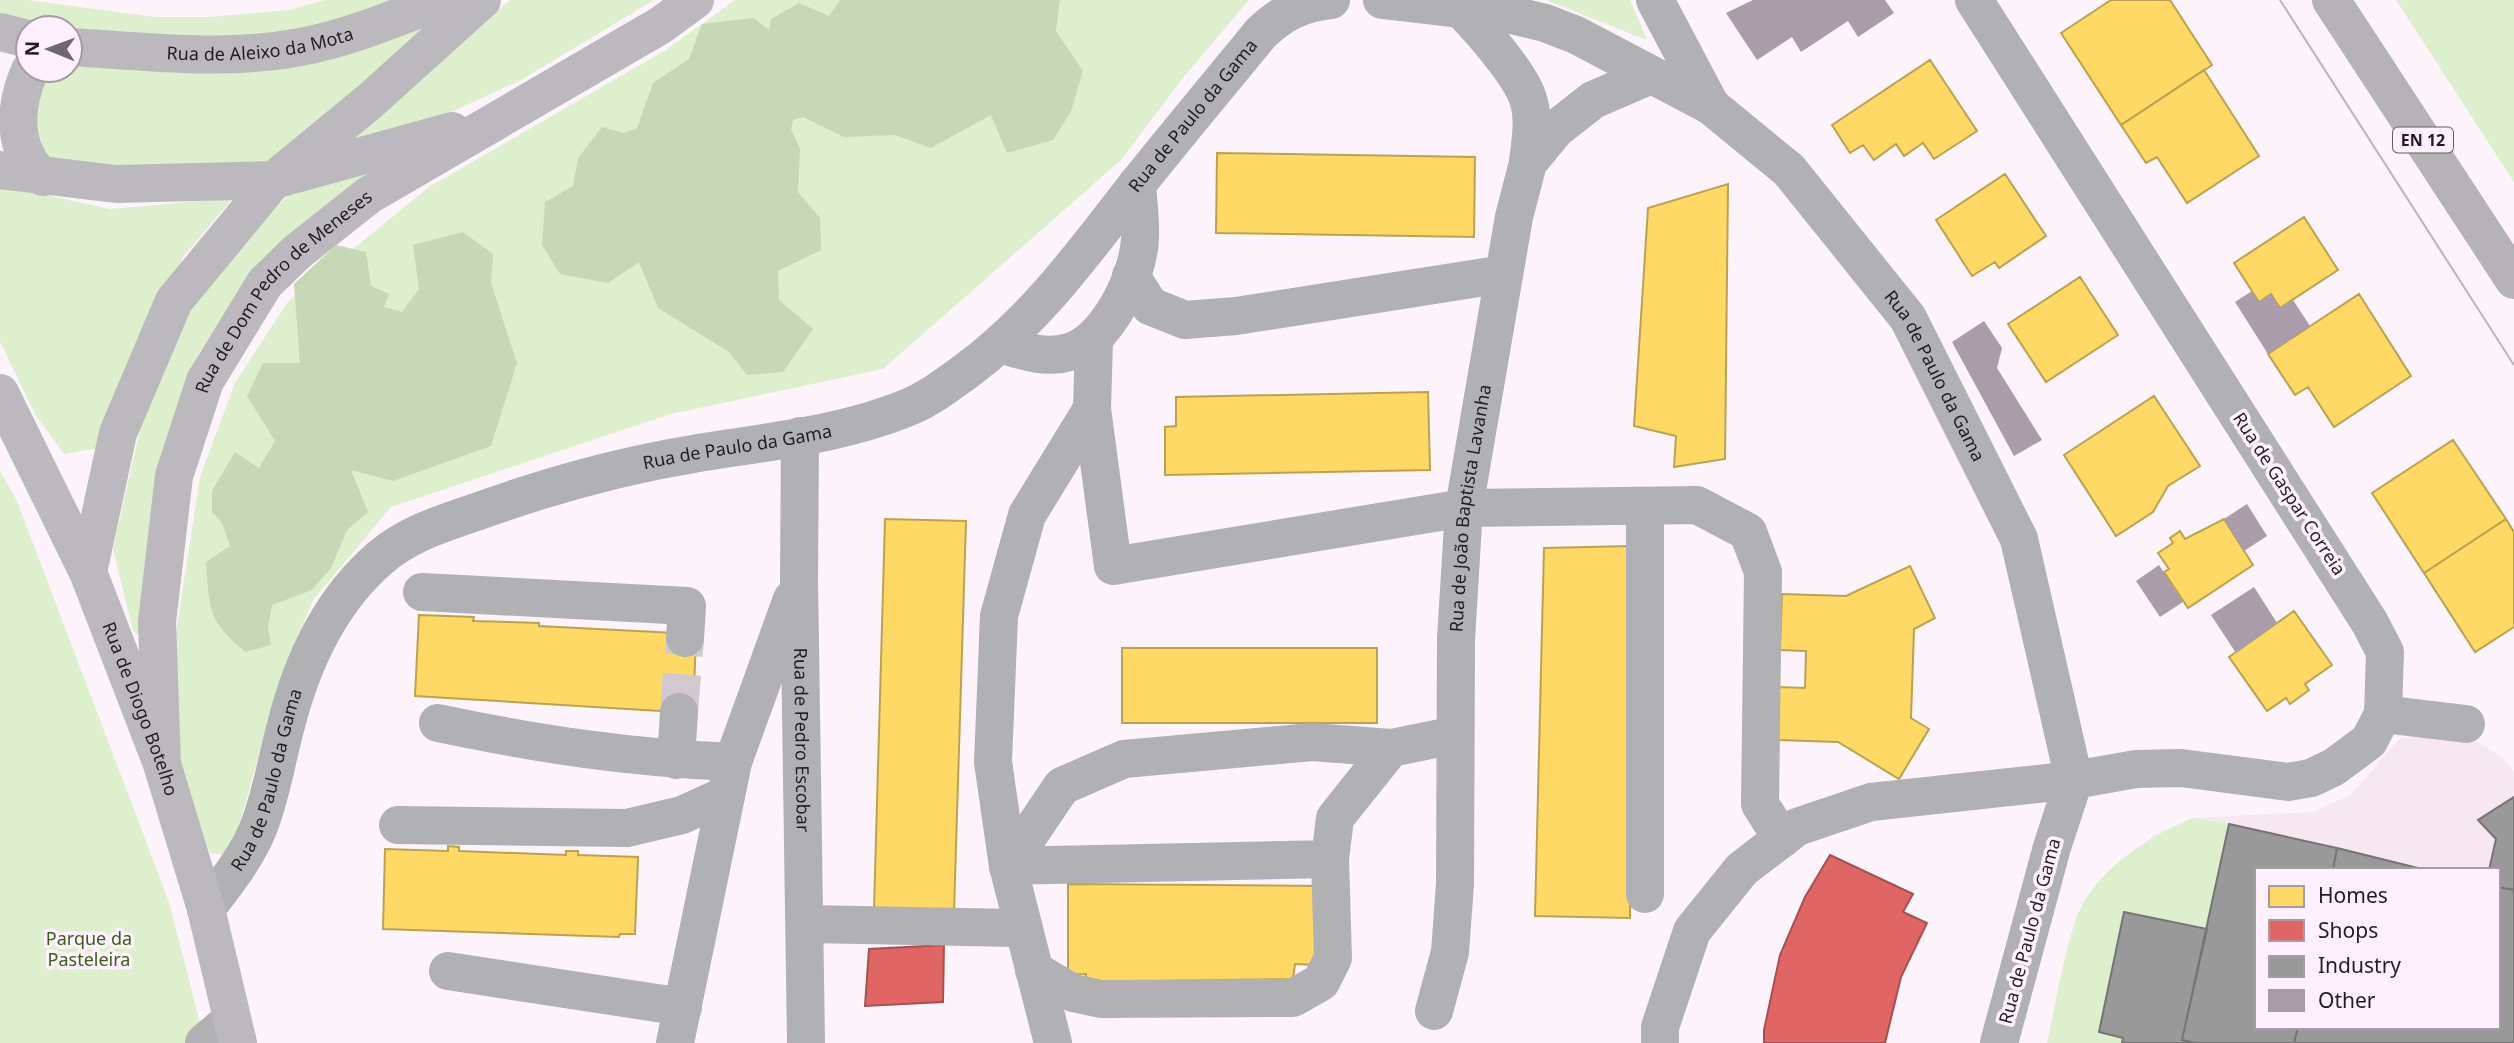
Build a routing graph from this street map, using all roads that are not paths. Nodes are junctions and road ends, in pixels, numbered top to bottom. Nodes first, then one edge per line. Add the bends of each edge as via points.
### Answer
1 (442, 0) edge
2 (482, 0) edge
3 (695, 0) edge
4 (1382, 0) edge
5 (1655, 0) edge
6 (1974, 0) edge
7 (2331, 0) edge
8 (1307, 2) edge
9 (1460, 8) junction
10 (84, 48) edge
11 (1651, 75) junction
12 (25, 84) edge
13 (1711, 106) junction
14 (506, 116) junction
15 (1528, 163) junction
16 (0, 170) edge
17 (43, 177) junction
18 (274, 180) junction
19 (1138, 184) junction
20 (1504, 274) junction
21 (1131, 276) junction
22 (2514, 280) edge
23 (1094, 339) junction
24 (1000, 344) junction
25 (0, 393) edge
26 (1092, 409) junction
27 (800, 436) junction
28 (1645, 506) junction
29 (1464, 508) junction
30 (88, 572) junction
31 (799, 579) junction
32 (422, 592) dead end
33 (685, 638) tunnel mouth
34 (679, 712) tunnel mouth
35 (2383, 714) junction
36 (438, 723) dead end
37 (2466, 724) dead end
38 (1455, 735) junction
39 (1391, 748) junction
40 (676, 760) junction
41 (162, 764) junction
42 (729, 778) junction
43 (2074, 780) junction
44 (398, 825) dead end
45 (1782, 839) junction
46 (1330, 859) junction
47 (1008, 866) junction
48 (1645, 894) dead end
49 (206, 909) junction
50 (807, 924) junction
51 (1023, 928) junction
52 (1034, 970) junction
53 (448, 971) dead end
54 (1434, 1011) dead end
55 (679, 1025) edge
56 (224, 1035) edge
57 (806, 1043) edge
58 (1053, 1043) edge
59 (1660, 1043) edge
60 (1999, 1043) edge

1 - 10 main road, Rua de Aleixo da Mota via 383,23 292,48 186,54
2 - 18 main road
3 - 14 main road, Rua de Dom Pedro de Meneses via 661,25
4 - 9 street, Rua de Paulo da Gama
5 - 13 street
6 - 35 street, Rua de Gaspar Correia via 2370,622 2385,652
7 - 22 main road, EN 12
8 - 19 street, Rua de Paulo da Gama via 1278,17 1261,33
9 - 11 street, Rua de Paulo da Gama via 1545,23
9 - 15 street via 1489,40 1528,97 1532,124
11 - 13 street, Rua de Paulo da Gama
11 - 15 street, Rua de João Baptista Lavanha via 1584,107 1556,129
12 - 17 main road via 18,132 24,156
13 - 43 street, Rua de Paulo da Gama via 1789,170 1908,318 2019,539
14 - 18 main road
14 - 41 main road, Rua de Dom Pedro de Meneses via 369,195 298,252 265,283 205,381 174,476 157,622
15 - 20 street, Rua de João Baptista Lavanha
16 - 17 main road
17 - 18 main road via 116,184
18 - 30 main road via 174,301 118,433
19 - 21 street via 1140,240
19 - 24 street, Rua de Paulo da Gama via 1063,282
20 - 21 street via 1185,320 1150,306
20 - 29 street, Rua de João Baptista Lavanha
21 - 23 street via 1111,319
23 - 24 street via 1069,352 1034,354
23 - 26 street
24 - 27 street, Rua de Paulo da Gama via 934,395 909,407
25 - 30 main road, Rua de Diogo Botelho
26 - 29 street via 1113,566
26 - 47 street via 1027,515 999,616 993,762
27 - 31 street, Rua de Pedro Escobar
27 - 49 street, Rua de Paulo da Gama via 688,454 529,493 414,534 383,555 329,615 301,678 256,834
28 - 29 street
28 - 45 street via 1697,505 1748,532 1763,572 1760,804
28 - 48 street
29 - 38 street, Rua de João Baptista Lavanha
30 - 41 main road, Rua de Diogo Botelho
31 - 42 street
31 - 50 street, Rua de Pedro Escobar
32 - 33 street via 687,606
34 - 40 street
35 - 37 street
35 - 43 street, Rua de Gaspar Correia via 2369,741 2311,778 2288,782 2181,768 2136,769
36 - 40 street via 541,745
38 - 39 street
38 - 54 street, Rua de João Baptista Lavanha via 1450,952
39 - 46 street via 1335,818
39 - 47 street via 1312,743 1124,759 1062,786
40 - 42 street
41 - 49 main road, Rua de Diogo Botelho
42 - 44 street via 682,815 626,828
42 - 55 street
43 - 45 street, Rua de Gaspar Correia via 1871,802 1797,827
43 - 60 street, Rua de Paulo da Gama
45 - 59 street, Rua de Gaspar Correia via 1742,869 1692,931 1660,1027
46 - 47 street
46 - 52 street via 1333,958 1321,982 1293,999 1101,999 1073,993
47 - 51 street
49 - 56 main road, Rua de Diogo Botelho
50 - 51 street
50 - 57 street, Rua de Pedro Escobar
51 - 52 street
52 - 58 street
53 - 55 street

